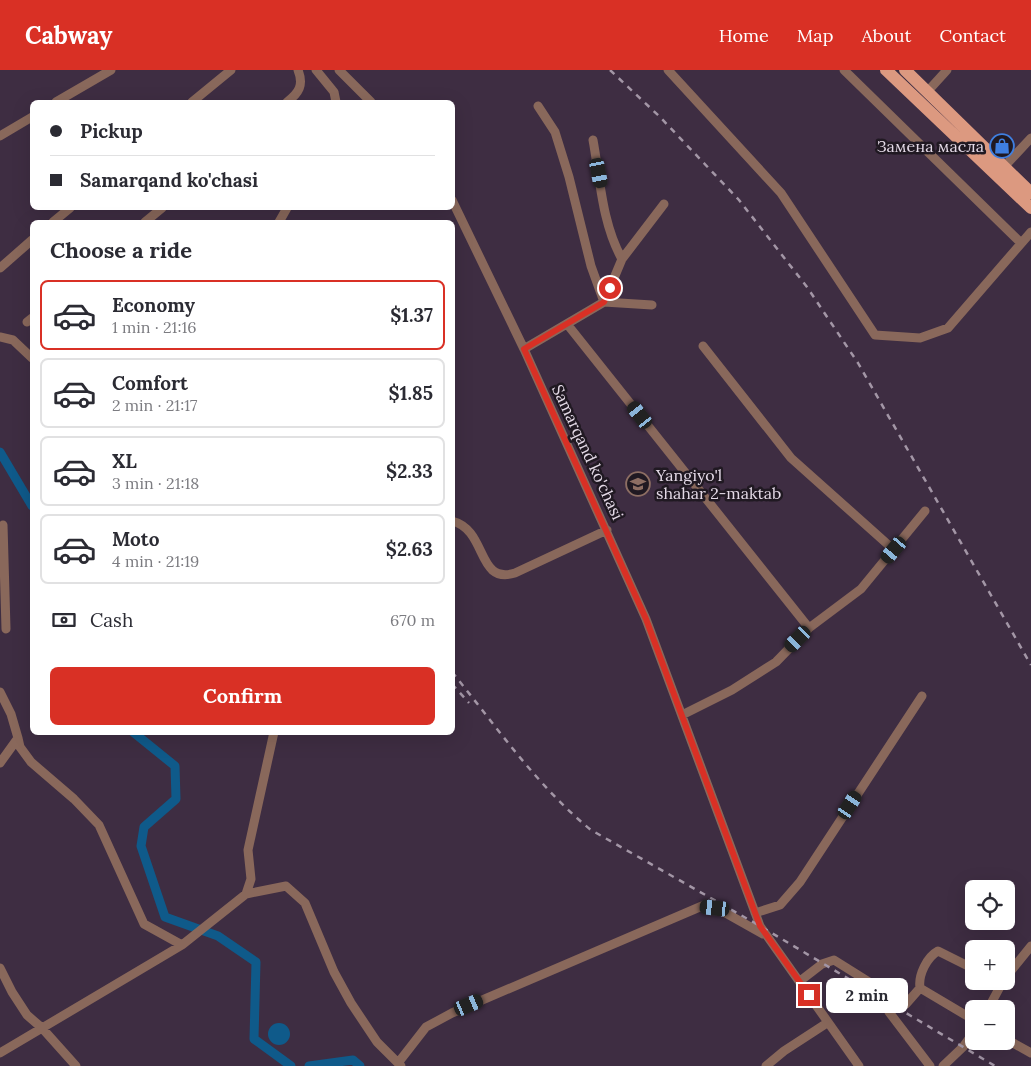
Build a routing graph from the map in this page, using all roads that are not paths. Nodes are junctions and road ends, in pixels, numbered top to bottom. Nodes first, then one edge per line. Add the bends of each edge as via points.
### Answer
1 (111, 70) edge
2 (231, 70) edge
3 (298, 70) edge
4 (316, 70) edge
5 (339, 70) edge
6 (668, 70) edge
7 (844, 70) edge
8 (886, 70) edge
9 (905, 70) edge
10 (947, 70) edge
11 (927, 92) junction
12 (59, 100) edge
13 (194, 100) edge
14 (289, 100) edge
15 (336, 100) edge
16 (370, 100) edge
17 (538, 106) dead end
18 (30, 118) edge
19 (955, 128) junction
20 (0, 136) edge
21 (1031, 138) edge
22 (593, 140) dead end
23 (1004, 167) junction
24 (1031, 193) edge
25 (664, 204) dead end
26 (455, 206) edge
27 (1031, 208) edge
28 (68, 210) edge
29 (160, 210) edge
30 (55, 220) edge
31 (147, 220) edge
32 (1031, 232) edge
33 (1022, 243) junction
34 (30, 244) edge
35 (622, 259) junction
36 (0, 268) edge
37 (604, 302) junction
38 (652, 305) dead end
39 (567, 324) junction
40 (0, 337) edge
41 (703, 346) dead end
42 (524, 349) junction
43 (30, 356) edge
44 (926, 511) dead end
45 (455, 522) edge
46 (3, 525) dead end
47 (607, 530) junction
48 (894, 550) junction
49 (4, 590) edge
50 (809, 628) junction
51 (6, 629) dead end
52 (0, 692) edge
53 (922, 696) dead end
54 (682, 714) junction
55 (273, 735) edge
56 (18, 738) junction
57 (0, 763) edge
58 (246, 894) junction
59 (756, 913) junction
60 (768, 937) junction
61 (182, 945) junction
62 (1031, 946) edge
63 (965, 964) edge
64 (1015, 966) edge
65 (0, 968) edge
66 (800, 981) junction
67 (920, 988) junction
68 (889, 1012) dead end
69 (965, 1015) edge
70 (827, 1023) junction
71 (42, 1028) junction
72 (1015, 1044) edge
73 (965, 1045) edge
74 (0, 1053) edge
75 (1031, 1053) edge
76 (399, 1064) edge
77 (76, 1066) edge
78 (766, 1066) edge
79 (859, 1066) edge
80 (930, 1066) edge
81 (943, 1066) edge

1 - 12 street
2 - 13 street
3 - 14 street via 300,90
4 - 15 street via 334,92
5 - 16 street
6 - 33 street via 781,193 876,335 920,338 948,328
7 - 33 street
8 - 19 main road
9 - 11 main road
10 - 11 street
11 - 19 main road
17 - 37 street via 554,132
18 - 20 street
19 - 23 main road
19 - 27 main road
21 - 23 street
22 - 35 street via 614,246
23 - 24 main road
25 - 35 street
26 - 42 street, Samarqand ko'chasi
28 - 30 street
29 - 31 street
32 - 33 street
34 - 36 street
35 - 37 street
37 - 38 street
37 - 39 street
39 - 42 street
39 - 50 street
40 - 43 street via 13,340
41 - 48 street via 791,458
42 - 47 street, Samarqand ko'chasi
44 - 48 street
45 - 47 street via 468,528 489,567 503,575 515,573
46 - 49 street
47 - 54 street, Samarqand ko'chasi via 646,619
48 - 50 street via 861,589
49 - 51 street
50 - 54 street via 776,662 732,690
52 - 56 street
53 - 59 street via 800,882 780,905
54 - 59 street, Samarqand ko'chasi
55 - 58 street via 248,850 251,878
56 - 57 street
56 - 61 street via 25,756 99,826 144,924
58 - 61 street
58 - 76 street via 286,886 305,903 351,1003 377,1042
59 - 60 street, Samarqand ko'chasi
60 - 66 street, Samarqand ko'chasi
60 - 76 street via 715,908 702,906 452,1013 426,1028
61 - 71 street
62 - 64 street
63 - 67 street via 938,950 930,955 919,981
65 - 71 street via 27,1015
66 - 67 street via 822,964 834,960 906,1004
66 - 70 street, Samarqand ko'chasi
67 - 69 street
68 - 80 street
70 - 78 street
70 - 79 street, Samarqand ko'chasi
71 - 74 street
71 - 77 street
72 - 75 street
73 - 81 street

